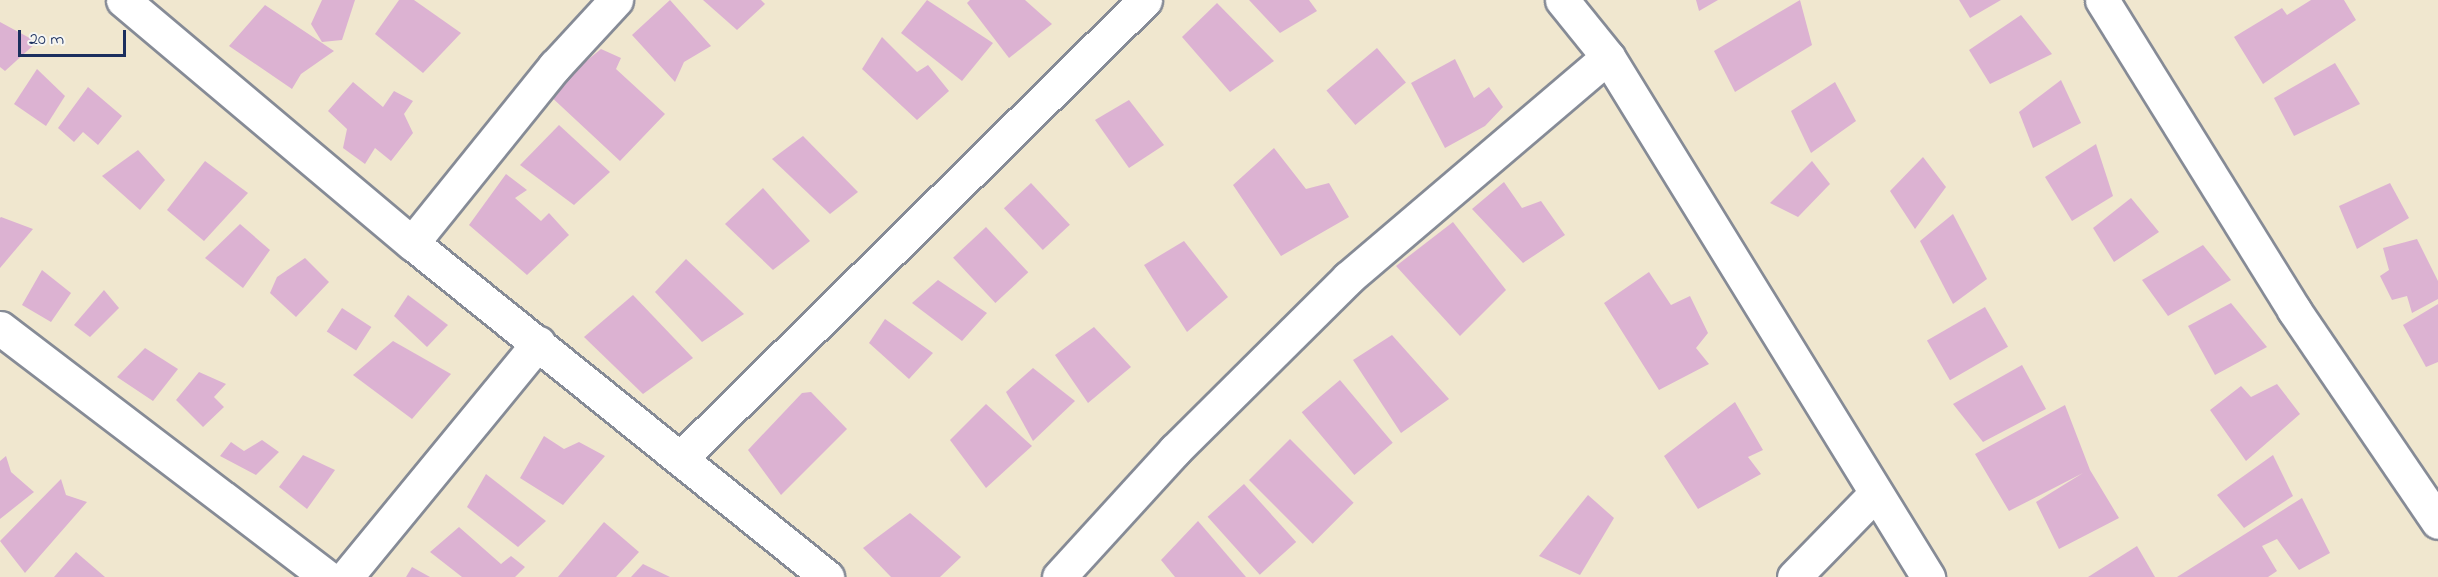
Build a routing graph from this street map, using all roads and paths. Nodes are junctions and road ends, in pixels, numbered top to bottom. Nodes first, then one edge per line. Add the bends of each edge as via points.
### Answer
1 (123, 0) edge
2 (616, 0) edge
3 (1144, 0) edge
4 (1562, 0) edge
5 (2102, 0) edge
6 (1608, 57) junction
7 (412, 243) junction
8 (0, 328) edge
9 (538, 343) junction
10 (681, 458) junction
11 (1876, 493) junction
12 (2438, 522) edge
13 (327, 577) edge
14 (345, 577) edge
15 (827, 577) edge
16 (1059, 577) edge
17 (1794, 577) edge
18 (1928, 577) edge

1 - 7 street
2 - 7 street via 555,66
3 - 10 street
4 - 6 street
5 - 12 street via 2294,310
6 - 11 street
6 - 16 street via 1348,278 1175,450
7 - 9 street
8 - 13 street
9 - 10 street
9 - 14 street
10 - 15 street
11 - 17 street
11 - 18 street

